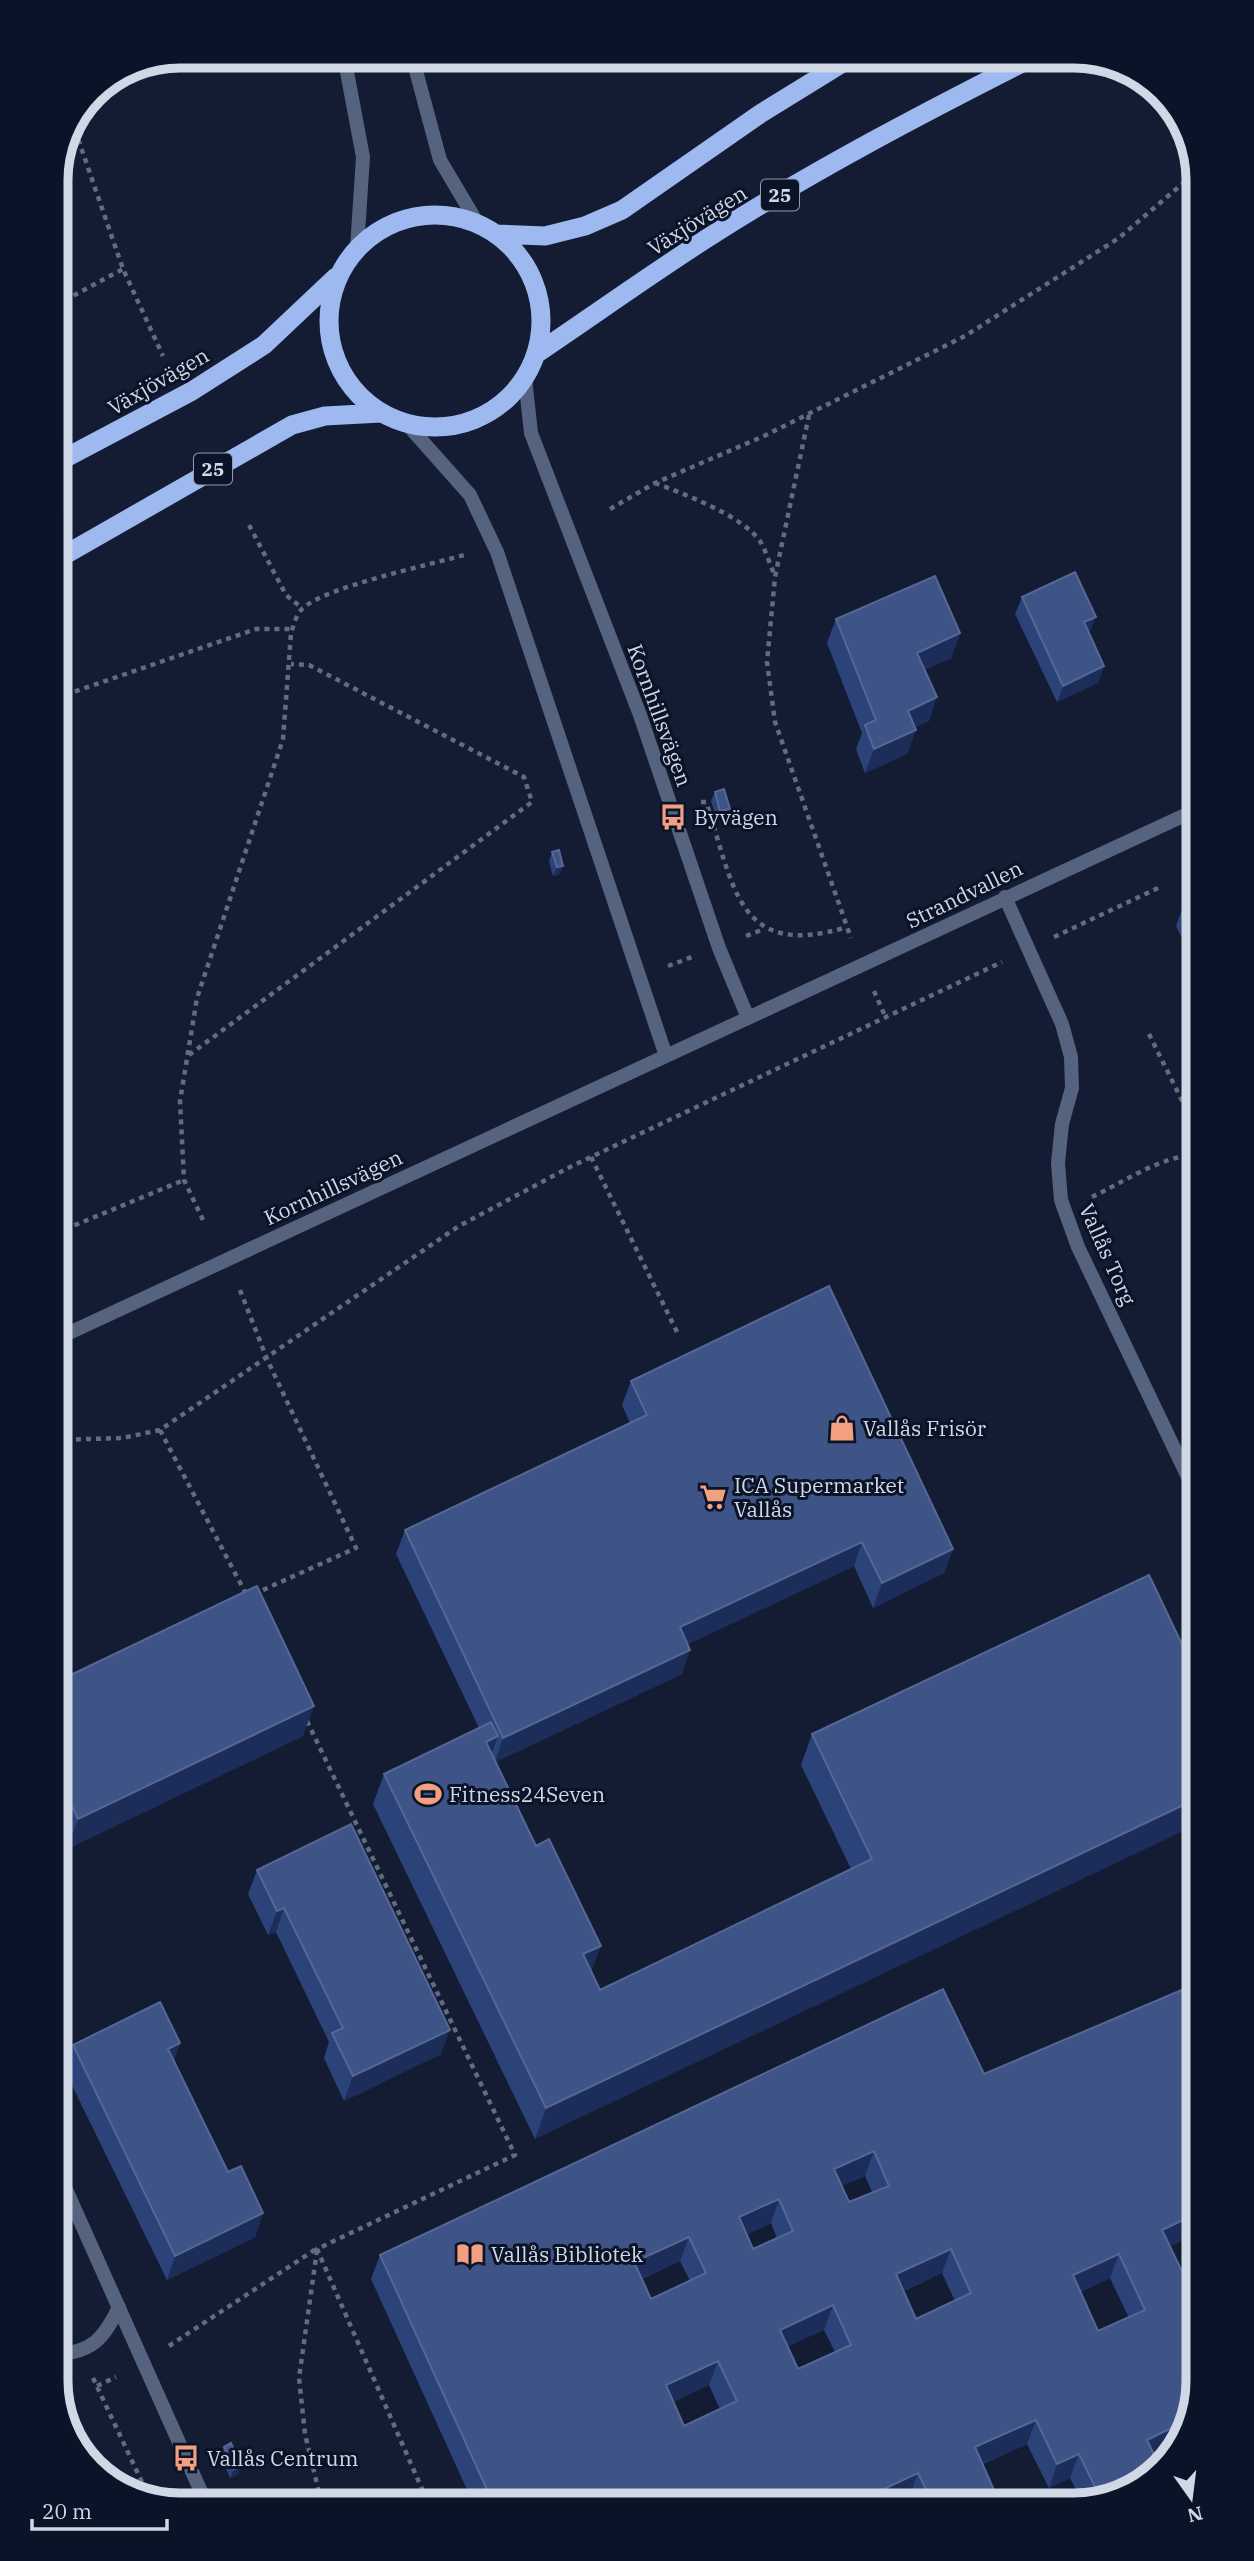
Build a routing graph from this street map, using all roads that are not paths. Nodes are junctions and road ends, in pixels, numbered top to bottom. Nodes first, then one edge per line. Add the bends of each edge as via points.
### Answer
1 (346, 68) edge
2 (414, 68) edge
3 (834, 68) edge
4 (1012, 68) edge
5 (478, 223) junction
6 (496, 234) junction
7 (357, 248) junction
8 (339, 274) junction
9 (536, 354) junction
10 (525, 378) junction
11 (381, 413) junction
12 (407, 424) junction
13 (68, 457) edge
14 (68, 553) edge
15 (1186, 814) edge
16 (1005, 897) junction
17 (748, 1018) junction
18 (666, 1056) junction
19 (68, 1333) edge
20 (1186, 1473) edge
21 (68, 2194) edge
22 (119, 2307) junction
23 (68, 2354) edge
24 (202, 2493) edge

1 - 7 street via 363,157
2 - 5 street via 440,160
3 - 6 highway, Växjövägen / 25 via 622,210 586,226 545,236
4 - 9 highway, Växjövägen / 25 via 709,237
5 - 6 highway, Växjövägen / 25
5 - 7 highway, Växjövägen / 25 via 447,215 414,216 383,228
6 - 9 highway, Växjövägen / 25 via 521,258 536,287 541,321
7 - 8 highway, Växjövägen / 25
8 - 11 highway, Växjövägen / 25 via 328,320 333,352 346,381
8 - 13 highway, Växjövägen / 25 via 264,345 192,391
9 - 10 highway, Växjövägen / 25
10 - 12 highway, Växjövägen / 25 via 499,405 466,423
10 - 17 street, Kornhillsvägen via 531,433 640,715 719,948
11 - 12 highway, Växjövägen / 25
11 - 14 highway, Växjövägen / 25 via 325,416 292,425
12 - 18 street via 470,495 497,552
15 - 16 street, Strandvallen
16 - 17 street, Strandvallen
16 - 20 street, Vallås Torg via 1062,1024 1071,1057 1073,1088 1062,1124 1058,1163 1061,1200 1078,1247
17 - 18 street, Kornhillsvägen
18 - 19 street, Kornhillsvägen
21 - 22 street
22 - 23 street via 110,2328 82,2353
22 - 24 street

